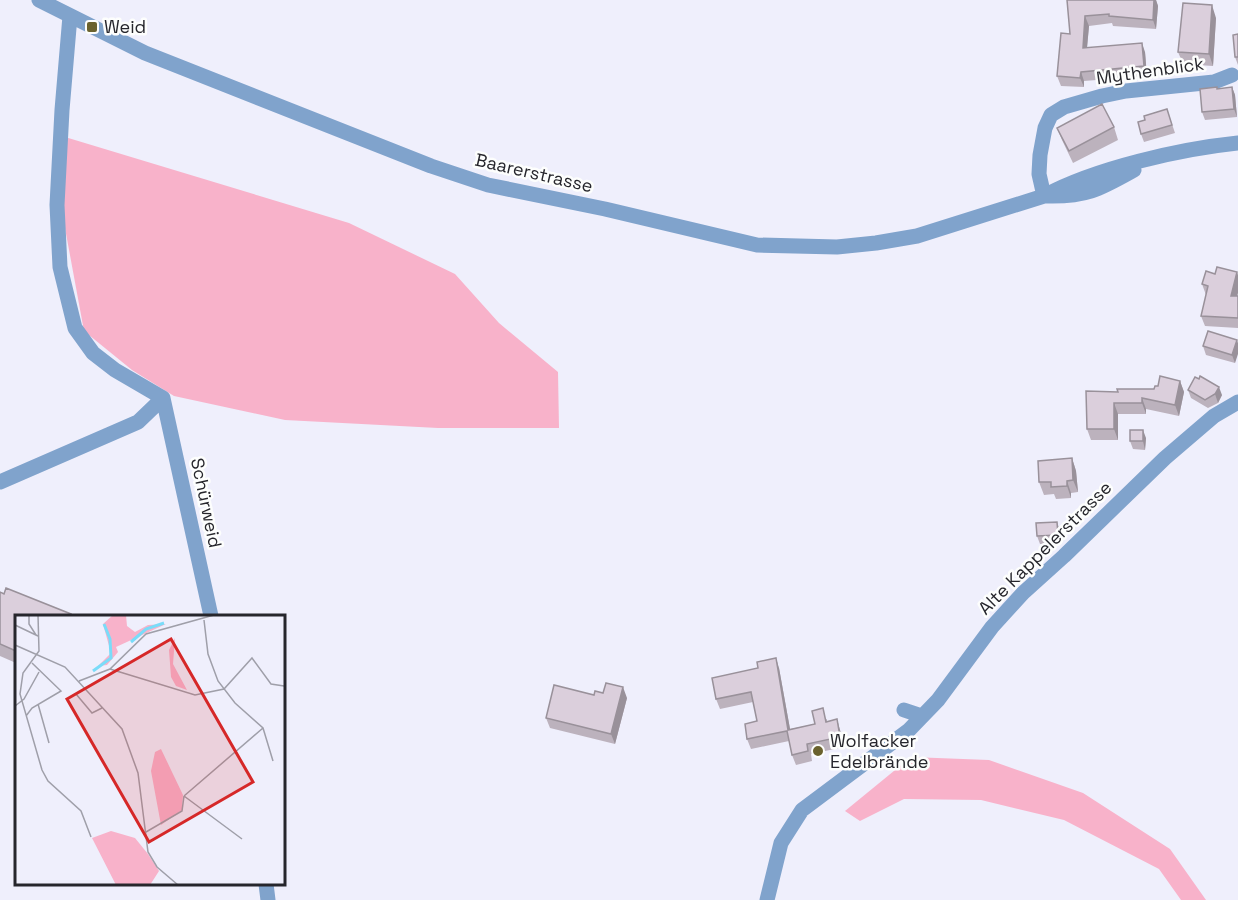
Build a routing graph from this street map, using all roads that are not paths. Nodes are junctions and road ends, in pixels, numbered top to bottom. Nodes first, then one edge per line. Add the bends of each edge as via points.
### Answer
1 (39, 0) edge
2 (70, 16) junction
3 (1232, 75) dead end
4 (1238, 143) edge
5 (1044, 196) junction
6 (163, 398) junction
7 (1238, 402) edge
8 (0, 482) edge
9 (211, 615) edge
10 (904, 710) dead end
11 (922, 716) junction
12 (266, 885) edge
13 (268, 900) edge
14 (767, 900) edge

1 - 2 street, Baarerstrasse
2 - 5 street, Baarerstrasse via 145,53 488,185 757,245 837,247 917,236
2 - 6 street via 57,205 60,267 75,328 93,353
3 - 5 street, Mythenblick via 1214,82 1102,96 1051,115 1040,155
4 - 5 street, Baarerstrasse via 1199,147 1161,158 1104,187 1073,196
6 - 8 street via 138,422
6 - 9 street, Schürweid
7 - 11 street, Alte Kappelerstrasse via 1214,416 1165,458 1015,601
10 - 11 street
11 - 14 street, Alte Kappelerstrasse via 909,730 802,810 782,843
12 - 13 street

